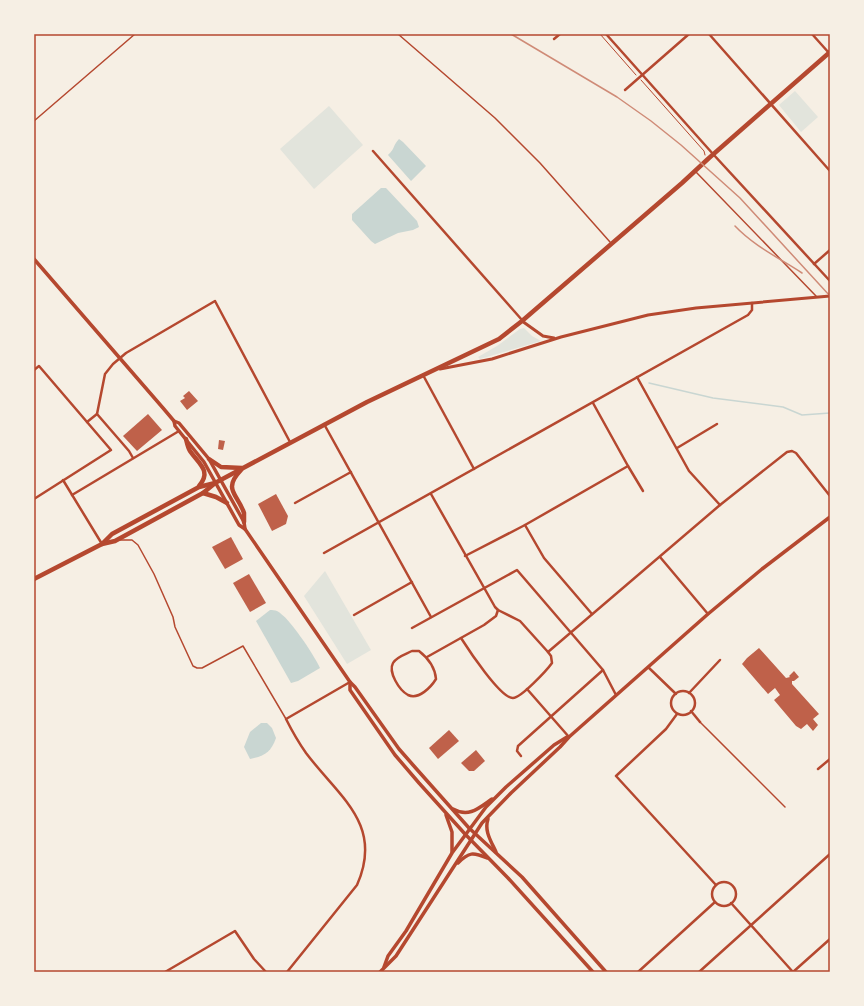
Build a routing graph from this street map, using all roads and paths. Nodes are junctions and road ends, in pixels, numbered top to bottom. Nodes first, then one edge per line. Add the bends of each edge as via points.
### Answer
1 (135, 34) edge
2 (398, 34) edge
3 (560, 34) edge
4 (600, 34) edge
5 (606, 34) edge
6 (689, 34) edge
7 (709, 34) edge
8 (812, 34) edge
9 (554, 39) dead end
10 (830, 53) edge
11 (642, 75) junction
12 (639, 78) junction
13 (625, 90) dead end
14 (770, 104) junction
15 (34, 121) edge
16 (373, 151) dead end
17 (705, 154) dead end
18 (713, 154) junction
19 (695, 171) junction
20 (830, 172) edge
21 (612, 244) junction
22 (830, 250) edge
23 (34, 258) edge
24 (814, 264) junction
25 (830, 281) edge
26 (830, 296) edge
27 (817, 298) junction
28 (752, 303) junction
29 (522, 321) junction
30 (562, 337) junction
31 (119, 358) junction
32 (34, 370) edge
33 (432, 370) junction
34 (422, 374) junction
35 (637, 378) junction
36 (593, 403) junction
37 (97, 414) junction
38 (174, 421) junction
39 (87, 422) junction
40 (324, 424) junction
41 (717, 424) dead end
42 (179, 431) junction
43 (186, 439) junction
44 (290, 442) junction
45 (677, 448) junction
46 (133, 458) junction
47 (209, 460) junction
48 (628, 466) junction
49 (243, 468) junction
50 (474, 469) junction
51 (351, 472) junction
52 (63, 480) junction
53 (221, 480) junction
54 (216, 482) junction
55 (199, 487) junction
56 (643, 491) dead end
57 (203, 493) junction
58 (431, 494) junction
59 (72, 495) junction
60 (830, 496) edge
61 (34, 499) edge
62 (227, 503) junction
63 (295, 503) dead end
64 (720, 505) junction
65 (830, 517) edge
66 (244, 522) junction
67 (379, 523) junction
68 (525, 525) junction
69 (245, 529) junction
70 (115, 541) junction
71 (102, 544) junction
72 (324, 553) dead end
73 (465, 556) junction
74 (660, 557) junction
75 (34, 580) edge
76 (412, 582) junction
77 (484, 589) junction
78 (498, 610) junction
79 (592, 614) junction
80 (708, 614) junction
81 (354, 615) dead end
82 (431, 618) junction
83 (412, 628) dead end
84 (572, 632) junction
85 (461, 638) junction
86 (548, 652) junction
87 (427, 657) junction
88 (720, 660) dead end
89 (648, 667) junction
90 (603, 670) junction
91 (350, 682) junction
92 (527, 688) junction
93 (689, 693) junction
94 (676, 694) junction
95 (616, 695) junction
96 (691, 711) junction
97 (677, 714) junction
98 (551, 717) junction
99 (286, 719) junction
100 (700, 722) joint
101 (569, 737) junction
102 (521, 756) dead end
103 (830, 759) edge
104 (818, 769) dead end
105 (500, 792) junction
106 (449, 806) junction
107 (785, 807) dead end
108 (445, 813) junction
109 (492, 813) junction
110 (469, 828) junction
111 (465, 834) junction
112 (475, 834) junction
113 (471, 840) junction
114 (452, 853) junction
115 (830, 854) edge
116 (498, 855) junction
117 (490, 859) junction
118 (453, 868) junction
119 (716, 885) junction
120 (715, 902) junction
121 (731, 903) junction
122 (751, 925) junction
123 (830, 939) edge
124 (383, 968) junction
125 (165, 972) edge
126 (266, 972) edge
127 (286, 972) edge
128 (380, 972) edge
129 (593, 972) edge
130 (606, 972) edge
131 (638, 972) edge
132 (699, 972) edge
133 (793, 972) edge

1 - 15 lane
2 - 21 lane via 495,118 540,163
3 - 9 street
4 - 12 path
5 - 11 street
6 - 11 street
7 - 14 street
8 - 10 street
10 - 14 highway
11 - 12 street
11 - 18 street
12 - 13 street
12 - 17 path
14 - 18 highway
14 - 20 street
16 - 29 street
18 - 19 highway
18 - 24 street
19 - 21 highway
19 - 27 lane
21 - 29 highway
22 - 24 street
23 - 31 main road
24 - 25 street
26 - 27 street
27 - 28 street
28 - 30 street via 648,315
28 - 35 street via 752,310 748,315
29 - 30 street via 543,336
29 - 33 highway via 499,339
30 - 33 street via 492,359
31 - 37 street via 105,374
31 - 38 main road
31 - 44 street via 215,301
32 - 39 street via 39,366
33 - 34 highway
34 - 40 highway
34 - 50 street
35 - 36 street
35 - 45 street
36 - 48 street
36 - 50 street
37 - 39 street
37 - 46 street
38 - 42 main road
38 - 47 main road via 179,423
39 - 52 street via 111,450
40 - 44 highway
40 - 51 street
41 - 45 street
42 - 43 main road
42 - 46 street
43 - 54 main road
43 - 55 highway via 189,450 205,473
44 - 49 highway
45 - 64 street via 689,471
46 - 59 street
47 - 49 highway via 221,467
47 - 53 main road
48 - 56 street
48 - 68 street
49 - 53 highway
49 - 66 highway via 232,484 232,490 244,513
50 - 58 street
51 - 63 street
51 - 67 street
52 - 59 street
52 - 61 street
53 - 54 highway
53 - 66 main road
54 - 55 highway
54 - 57 highway
54 - 62 main road
55 - 71 highway via 112,534
57 - 62 highway
57 - 70 highway
58 - 67 street
58 - 73 street
59 - 71 street
60 - 64 street via 792,451 787,452
62 - 69 main road via 239,525
64 - 74 street
65 - 80 main road
66 - 69 main road
67 - 72 street
67 - 76 street
68 - 73 street
68 - 79 street via 544,558
69 - 91 main road
70 - 71 highway
70 - 99 lane via 128,539 135,542 154,574 193,666 202,668 243,646
71 - 75 highway
73 - 77 street
74 - 79 street
74 - 80 street
76 - 81 street
76 - 82 street
77 - 78 street
77 - 82 street
77 - 84 street via 517,570
78 - 85 street via 494,618
78 - 86 street via 520,621
79 - 84 street
80 - 89 main road
82 - 83 street
84 - 86 street
84 - 90 street
85 - 87 street
85 - 92 street via 470,653 507,697 517,697
86 - 92 street via 552,663
87 - 87 street via 420,651 412,651 394,661 392,673 408,695 425,692 436,679
88 - 93 street
89 - 94 street
89 - 95 main road
90 - 95 street
90 - 98 street
91 - 99 street
91 - 106 main road via 399,749
91 - 108 main road via 350,690 391,749
92 - 98 street
93 - 94 street
93 - 96 street via 694,703
94 - 97 street via 671,704
95 - 101 main road
96 - 97 street via 685,715
96 - 100 street
97 - 119 street via 666,729 616,776
98 - 101 street
98 - 102 street via 518,746
99 - 127 street via 307,754 354,813 363,833 366,855 357,886
100 - 107 lane
101 - 105 main road via 554,745
101 - 109 main road
103 - 104 street
105 - 106 main road via 472,812 462,812
105 - 110 main road
106 - 110 main road
108 - 111 main road
108 - 114 main road via 452,834
109 - 112 main road
109 - 116 main road via 487,822 487,830
110 - 111 main road
110 - 112 main road
111 - 113 main road
111 - 114 main road
112 - 113 main road
112 - 116 main road
113 - 117 main road
113 - 118 main road
114 - 124 main road
115 - 122 street
116 - 130 main road via 522,877
117 - 118 main road via 470,854
117 - 129 main road
118 - 124 main road via 396,956
119 - 120 street via 712,892
119 - 121 street via 723,882 732,886 735,893
120 - 121 street via 724,906
120 - 131 street
121 - 122 street
122 - 132 street
122 - 133 street
123 - 133 street
124 - 128 main road
125 - 126 street via 235,931

